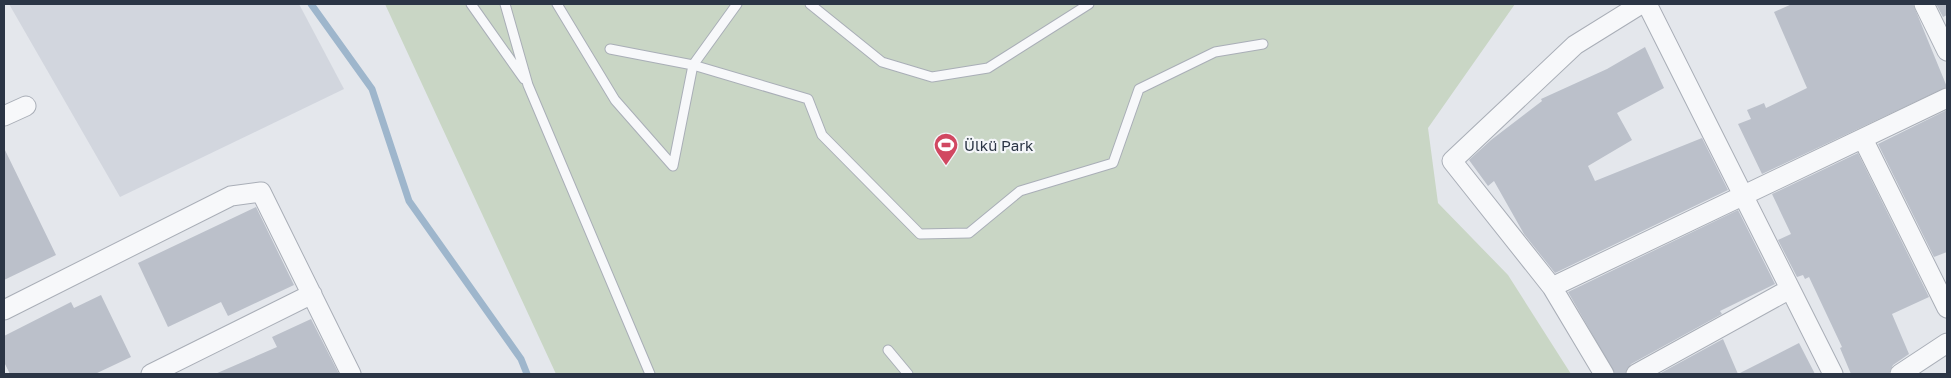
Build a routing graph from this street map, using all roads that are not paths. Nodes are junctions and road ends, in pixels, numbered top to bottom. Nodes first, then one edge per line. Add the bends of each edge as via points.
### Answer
1 (471, 4) edge
2 (504, 4) edge
3 (557, 4) edge
4 (737, 4) edge
5 (810, 4) edge
6 (1089, 4) edge
7 (1641, 4) edge
8 (1647, 4) edge
9 (1924, 4) edge
10 (1263, 44) dead end
11 (610, 49) dead end
12 (1947, 51) edge
13 (693, 65) junction
14 (528, 85) junction
15 (1947, 98) edge
16 (26, 106) dead end
17 (4, 116) edge
18 (1863, 139) junction
19 (1744, 196) junction
20 (1552, 287) junction
21 (1790, 289) junction
22 (312, 294) junction
23 (1947, 308) edge
24 (4, 310) edge
25 (1947, 343) edge
26 (888, 350) dead end
27 (151, 374) edge
28 (351, 374) edge
29 (650, 374) edge
30 (908, 374) edge
31 (1604, 374) edge
32 (1636, 374) edge
33 (1833, 374) edge
34 (1900, 374) edge

1 - 14 lane
2 - 14 lane
3 - 13 lane via 615,100 673,166
4 - 13 lane
5 - 6 lane via 882,62 932,77 988,68
7 - 20 street via 1575,45 1452,161
8 - 19 street
9 - 12 street
10 - 13 lane via 1214,52 1139,89 1113,163 1020,191 969,233 920,234 822,135 808,99
11 - 13 lane
14 - 29 lane
15 - 18 street
16 - 17 street
18 - 19 street
18 - 23 street
19 - 20 street
19 - 21 street
20 - 31 street
21 - 32 street
21 - 33 street
22 - 24 street via 262,192 231,196
22 - 27 street
22 - 28 street
25 - 34 street
26 - 30 lane

